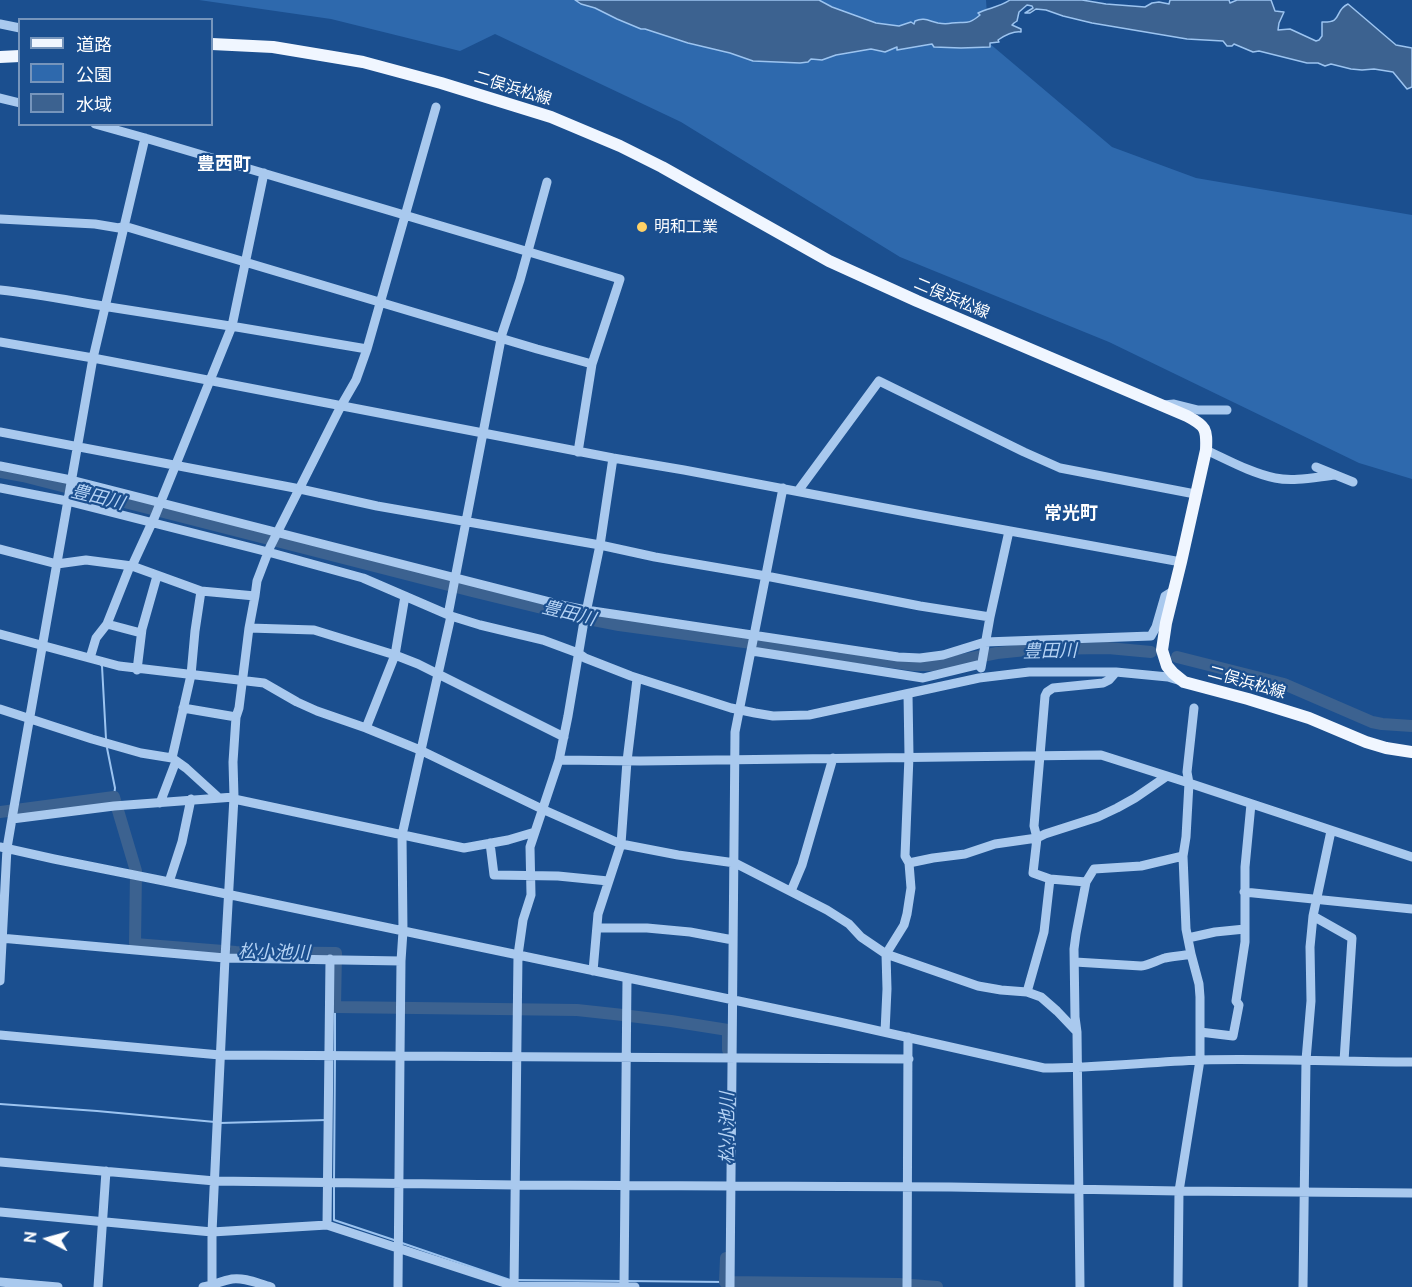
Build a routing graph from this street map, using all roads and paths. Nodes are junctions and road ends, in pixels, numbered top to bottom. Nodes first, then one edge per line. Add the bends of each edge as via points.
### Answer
1 (0, 24) edge
2 (18, 28) edge
3 (213, 44) edge
4 (18, 56) edge
5 (0, 57) edge
6 (0, 98) edge
7 (18, 102) edge
8 (436, 107) dead end
9 (102, 126) edge
10 (145, 138) junction
11 (264, 173) junction
12 (547, 182) dead end
13 (405, 215) junction
14 (0, 219) edge
15 (124, 226) junction
16 (528, 251) junction
17 (246, 262) junction
18 (0, 290) edge
19 (380, 302) junction
20 (105, 306) junction
21 (232, 326) junction
22 (502, 338) junction
23 (0, 342) edge
24 (367, 349) junction
25 (93, 358) junction
26 (592, 363) junction
27 (210, 381) junction
28 (1161, 405) junction
29 (341, 406) junction
30 (1227, 410) dead end
31 (0, 432) edge
32 (482, 433) junction
33 (77, 446) junction
34 (1206, 450) junction
35 (578, 452) junction
36 (614, 458) junction
37 (176, 465) junction
38 (0, 466) edge
39 (1316, 467) dead end
40 (1335, 475) junction
41 (71, 481) junction
42 (1353, 482) dead end
43 (0, 488) edge
44 (783, 488) junction
45 (300, 489) junction
46 (798, 491) junction
47 (1195, 494) junction
48 (68, 497) junction
49 (160, 503) junction
50 (153, 519) junction
51 (467, 522) junction
52 (1009, 531) junction
53 (277, 534) junction
54 (600, 545) junction
55 (0, 549) edge
56 (269, 549) junction
57 (1181, 562) junction
58 (57, 564) junction
59 (131, 566) junction
60 (157, 576) junction
61 (766, 576) junction
62 (455, 578) junction
63 (201, 591) junction
64 (1173, 591) junction
65 (255, 596) junction
66 (405, 596) junction
67 (586, 611) junction
68 (450, 615) junction
69 (990, 617) junction
70 (107, 624) junction
71 (249, 628) junction
72 (0, 633) edge
73 (141, 633) junction
74 (755, 636) junction
75 (984, 644) junction
76 (42, 647) junction
77 (752, 650) junction
78 (578, 653) junction
79 (395, 655) junction
80 (90, 658) junction
81 (981, 662) junction
82 (137, 669) junction
83 (1116, 672) junction
84 (191, 675) junction
85 (439, 675) junction
86 (637, 678) junction
87 (979, 678) junction
88 (242, 680) junction
89 (1184, 682) junction
90 (908, 694) junction
91 (183, 708) junction
92 (1194, 708) dead end
93 (0, 709) edge
94 (739, 711) junction
95 (236, 717) junction
96 (29, 718) junction
97 (366, 728) junction
98 (564, 737) junction
99 (420, 750) junction
100 (1412, 752) edge
101 (1040, 754) junction
102 (909, 756) junction
103 (833, 758) junction
104 (735, 759) junction
105 (174, 760) junction
106 (559, 760) junction
107 (627, 761) junction
108 (1167, 776) junction
109 (1189, 783) junction
110 (219, 798) junction
111 (234, 798) junction
112 (191, 799) junction
113 (160, 803) junction
114 (1251, 804) junction
115 (542, 809) junction
116 (12, 819) junction
117 (1331, 831) junction
118 (535, 832) junction
119 (402, 835) junction
120 (1037, 838) junction
121 (490, 843) junction
122 (621, 844) junction
123 (4, 847) edge
124 (1183, 856) junction
125 (1412, 857) edge
126 (735, 863) junction
127 (909, 863) junction
128 (531, 875) junction
129 (1050, 879) junction
130 (608, 881) junction
131 (169, 882) junction
132 (1086, 882) junction
133 (790, 891) junction
134 (1244, 892) junction
135 (229, 894) junction
136 (1317, 899) junction
137 (1412, 909) edge
138 (1313, 916) junction
139 (597, 928) junction
140 (1245, 929) junction
141 (403, 931) junction
142 (1, 938) edge
143 (1188, 938) junction
144 (733, 940) junction
145 (225, 954) junction
146 (886, 954) junction
147 (1191, 954) junction
148 (518, 955) junction
149 (333, 960) junction
150 (401, 961) junction
151 (1075, 962) junction
152 (593, 971) junction
153 (627, 978) junction
154 (0, 981) edge
155 (1028, 992) junction
156 (732, 1000) junction
157 (885, 1032) junction
158 (1077, 1032) junction
159 (1200, 1032) junction
160 (0, 1035) edge
161 (908, 1037) junction
162 (220, 1055) junction
163 (335, 1056) junction
164 (400, 1056) junction
165 (517, 1057) junction
166 (627, 1057) junction
167 (732, 1059) junction
168 (909, 1059) junction
169 (1200, 1060) junction
170 (1306, 1060) junction
171 (1344, 1061) junction
172 (1412, 1062) edge
173 (1078, 1068) junction
174 (0, 1162) edge
175 (106, 1171) junction
176 (215, 1181) junction
177 (332, 1183) junction
178 (399, 1183) junction
179 (516, 1185) junction
180 (626, 1186) junction
181 (731, 1186) junction
182 (907, 1187) junction
183 (1079, 1189) junction
184 (1179, 1191) junction
185 (1304, 1191) junction
186 (1412, 1193) edge
187 (0, 1212) edge
188 (102, 1222) junction
189 (327, 1224) junction
190 (212, 1232) junction
191 (399, 1244) junction
192 (0, 1282) edge
193 (514, 1283) edge
194 (730, 1283) edge
195 (907, 1283) edge
196 (624, 1284) edge
197 (58, 1287) edge
198 (98, 1287) edge
199 (209, 1287) edge
200 (271, 1287) edge
201 (398, 1287) edge
202 (635, 1287) edge
203 (1080, 1287) edge
204 (1178, 1287) edge
205 (1304, 1287) edge

1 - 2 street
3 - 28 main road, 二俣浜松線 via 273,47 363,62 551,117 662,167 829,261
4 - 5 main road
6 - 7 street
8 - 13 street
9 - 10 street
10 - 11 street
10 - 15 street
11 - 13 street
11 - 17 street
12 - 16 street
13 - 16 street
13 - 19 street
14 - 15 street
15 - 17 street
15 - 20 street
16 - 22 street
16 - 26 street via 620,279
17 - 19 street
17 - 21 street
18 - 20 street
19 - 22 street
19 - 24 street
20 - 21 street
20 - 25 street
21 - 24 street
21 - 27 street
22 - 26 street
22 - 32 street
23 - 25 street
24 - 29 street
25 - 27 street
25 - 33 street
26 - 35 street
27 - 29 street
27 - 37 street
28 - 30 street
28 - 34 main road, 二俣浜松線 via 1200,423 1206,434
29 - 32 street
29 - 45 street
31 - 33 street
32 - 35 street
32 - 51 street
33 - 37 street
33 - 41 street
34 - 40 street via 1276,479
34 - 47 main road, 二俣浜松線
35 - 36 street
36 - 44 street
36 - 54 street
37 - 45 street
37 - 49 street
38 - 41 street
39 - 40 street
40 - 42 street
41 - 48 street
41 - 49 street
43 - 48 street
44 - 46 street
44 - 61 street
45 - 51 street
45 - 53 street
46 - 47 street via 879,381 1060,468
46 - 52 street
47 - 57 main road, 二俣浜松線
48 - 50 street
48 - 58 street
49 - 50 street
49 - 53 street
50 - 56 street
50 - 59 street
51 - 54 street
51 - 62 street
52 - 57 street
52 - 69 street
53 - 56 street
53 - 62 street
54 - 61 street
54 - 67 street
55 - 58 street
56 - 65 street
56 - 66 street via 363,578
57 - 64 main road, 二俣浜松線
58 - 59 street via 86,560
58 - 76 street
59 - 60 street
59 - 70 street
60 - 63 street
60 - 73 street
61 - 69 street
61 - 74 street
62 - 67 street
62 - 68 street
63 - 65 street
63 - 84 street
64 - 75 street via 1165,596 1151,636
64 - 89 main road, 二俣浜松線 via 1162,650 1167,666
65 - 71 street
66 - 68 street
66 - 79 street
67 - 74 street
67 - 78 street
68 - 78 street
68 - 85 street
69 - 75 street
70 - 73 street
70 - 80 street via 96,639
71 - 79 street via 314,630
71 - 88 street
72 - 76 street
73 - 82 street
74 - 75 street via 920,658
74 - 77 street
75 - 81 street
76 - 80 street
76 - 96 street
77 - 81 street via 923,678
77 - 94 street
78 - 86 street
78 - 98 street
79 - 85 street
79 - 97 street
80 - 82 street
81 - 87 street
82 - 84 street
83 - 87 street via 1029,672
83 - 89 street
83 - 101 street via 1103,683 1047,692
84 - 88 street
84 - 91 street
85 - 98 street
85 - 99 street
86 - 94 street
86 - 107 street
87 - 90 street
88 - 95 street
88 - 97 street via 264,683 317,711
89 - 100 main road, 二俣浜松線 via 1309,717 1366,742
90 - 94 street via 801,716
90 - 102 street
91 - 95 street
91 - 105 street
92 - 109 street
93 - 96 street
94 - 104 street
95 - 111 street
96 - 105 street
96 - 116 street
97 - 99 street
98 - 106 street
99 - 115 street
99 - 119 street
101 - 102 street
101 - 108 street via 1110,756
101 - 120 street via 1034,826
102 - 103 street
102 - 127 street via 905,856
103 - 104 street
103 - 133 street via 802,865
104 - 107 street
104 - 126 street
105 - 110 street
105 - 113 street
106 - 107 street
106 - 115 street
107 - 122 street
108 - 109 street
108 - 120 street via 1117,808
109 - 114 street
109 - 124 street
110 - 111 street
110 - 112 street
111 - 119 street
111 - 135 street
112 - 113 street
112 - 131 street
113 - 116 street
114 - 117 street
114 - 134 street
115 - 118 street
115 - 122 street
116 - 123 street
117 - 125 street
117 - 136 street
118 - 121 street
118 - 128 street
119 - 121 street via 464,848
119 - 141 street
120 - 127 street
120 - 129 street via 1033,873
121 - 128 street via 494,875
122 - 126 street
122 - 130 street
123 - 131 street
123 - 142 street
124 - 132 street via 1141,866 1094,869
124 - 143 street
126 - 133 street
126 - 144 street
127 - 146 street via 907,914
128 - 130 street
128 - 148 street via 531,895
129 - 132 street
129 - 155 street via 1044,932
130 - 139 street
131 - 135 street
132 - 151 street
133 - 146 street via 849,924
134 - 136 street
134 - 140 street
135 - 141 street
135 - 145 street
136 - 137 street
136 - 138 street
138 - 170 street
138 - 171 street via 1352,938
139 - 144 street via 647,928
139 - 152 street
140 - 143 street
140 - 159 street via 1233,1036
141 - 148 street
141 - 150 street
142 - 145 street
142 - 154 street
143 - 147 street
144 - 156 street
145 - 149 street
145 - 162 street
146 - 155 street via 978,986
146 - 157 street
147 - 151 street via 1141,966
147 - 159 street via 1199,984
148 - 152 street
148 - 165 street
149 - 150 street
149 - 163 street
150 - 164 street
151 - 158 street
152 - 153 street
153 - 156 street
153 - 166 street
155 - 158 street via 1041,997
156 - 157 street
156 - 167 street
157 - 161 street
158 - 173 street
159 - 169 street
160 - 162 street
161 - 168 street
161 - 173 street via 1044,1068
162 - 163 street
162 - 176 street
163 - 164 street
163 - 177 street via 329,1120
164 - 165 street
164 - 178 street
165 - 166 street
165 - 179 street
166 - 167 street
166 - 180 street
167 - 168 street
167 - 181 street
168 - 182 street
169 - 170 street
169 - 173 street
169 - 184 street
170 - 171 street
170 - 185 street
171 - 172 street
173 - 183 street
174 - 175 street
175 - 176 street
175 - 188 street
176 - 177 street
176 - 190 street
177 - 178 street
177 - 189 street
178 - 179 street
178 - 191 street
179 - 180 street
179 - 193 street
180 - 181 street
180 - 196 street
181 - 182 street
181 - 194 street
182 - 183 street
182 - 195 street
183 - 184 street
183 - 203 street
184 - 185 street
184 - 204 street
185 - 186 street
185 - 205 street
187 - 188 street
188 - 190 street
188 - 198 street
189 - 190 street
189 - 191 street
190 - 199 street
191 - 193 street
191 - 201 street
192 - 197 street
193 - 196 street
196 - 202 street
199 - 200 street via 238,1279

